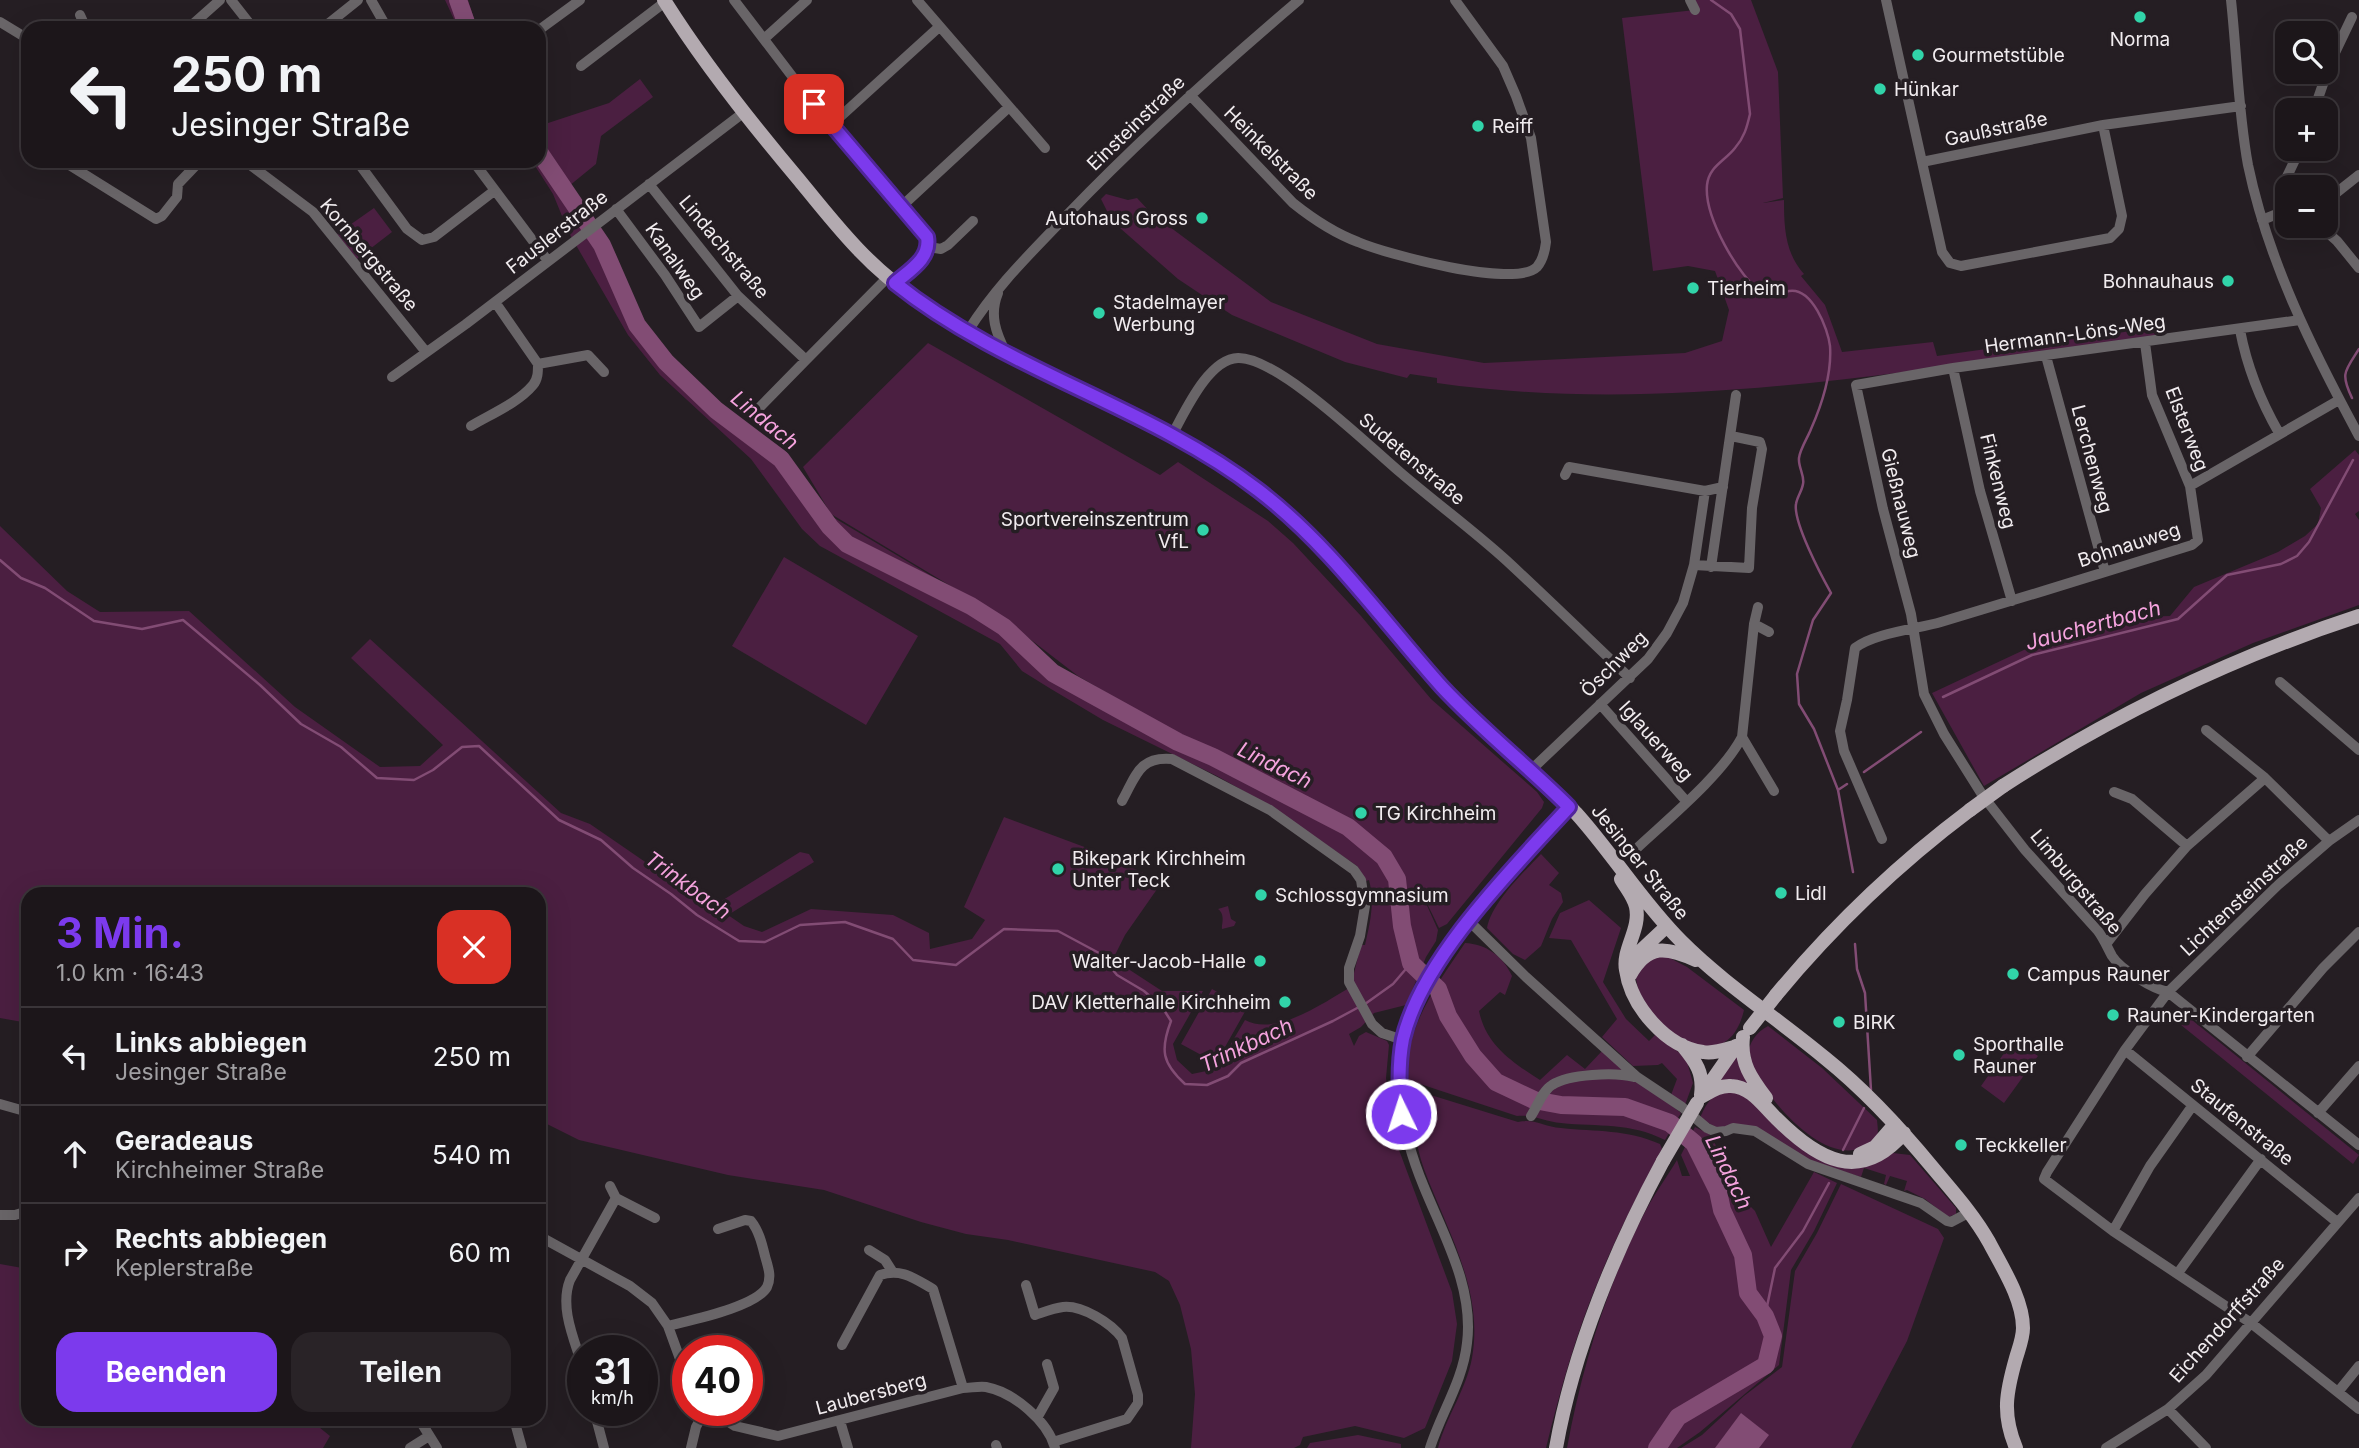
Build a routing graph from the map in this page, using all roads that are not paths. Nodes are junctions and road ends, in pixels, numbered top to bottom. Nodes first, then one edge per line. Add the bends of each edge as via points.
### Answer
1 (220, 0) edge
2 (231, 0) edge
3 (358, 0) edge
4 (371, 0) edge
5 (580, 0) edge
6 (734, 0) edge
7 (807, 0) edge
8 (917, 0) edge
9 (1298, 0) edge
10 (1455, 0) edge
11 (1886, 0) edge
12 (664, 1) edge
13 (2234, 1) edge
14 (80, 15) dead end
15 (2352, 17) dead end
16 (83, 21) edge
17 (196, 21) edge
18 (248, 21) edge
19 (332, 21) edge
20 (383, 21) edge
21 (0, 22) edge
22 (546, 25) edge
23 (939, 27) junction
24 (21, 35) edge
25 (765, 38) junction
26 (581, 66) dead end
27 (1190, 95) junction
28 (2318, 98) edge
29 (2241, 106) junction
30 (1009, 107) junction
31 (743, 113) junction
32 (2103, 125) junction
33 (831, 126) junction
34 (1045, 148) dead end
35 (1922, 162) junction
36 (74, 168) edge
37 (193, 168) edge
38 (254, 168) edge
39 (362, 168) edge
40 (478, 168) edge
41 (2359, 174) edge
42 (649, 184) junction
43 (494, 191) junction
44 (2338, 191) edge
45 (902, 206) junction
46 (616, 209) junction
47 (2275, 215) edge
48 (2262, 220) junction
49 (973, 221) dead end
50 (2334, 238) edge
51 (929, 247) junction
52 (548, 261) junction
53 (2359, 268) edge
54 (1005, 279) junction
55 (892, 280) junction
56 (738, 296) junction
57 (495, 302) junction
58 (2300, 320) junction
59 (2239, 330) junction
60 (968, 331) junction
61 (2145, 343) junction
62 (426, 352) junction
63 (1006, 352) junction
64 (2046, 356) junction
65 (806, 360) junction
66 (538, 364) junction
67 (1953, 368) junction
68 (604, 372) dead end
69 (392, 377) dead end
70 (1856, 385) joint
71 (1736, 395) dead end
72 (2339, 400) junction
73 (760, 407) dead end
74 (2354, 414) edge
75 (471, 426) dead end
76 (2279, 433) junction
77 (1172, 435) junction
78 (1731, 436) junction
79 (2359, 436) edge
80 (1565, 475) dead end
81 (2190, 486) junction
82 (1723, 487) junction
83 (1706, 491) junction
84 (1694, 565) junction
85 (1711, 567) junction
86 (2105, 572) junction
87 (2012, 601) junction
88 (1758, 607) dead end
89 (2359, 616) edge
90 (1754, 624) junction
91 (1914, 630) junction
92 (1769, 632) dead end
93 (1630, 678) junction
94 (2280, 682) dead end
95 (1600, 704) junction
96 (2206, 730) dead end
97 (1742, 737) junction
98 (2359, 750) edge
99 (1531, 770) junction
100 (2264, 778) junction
101 (1774, 791) dead end
102 (2114, 792) dead end
103 (1122, 801) dead end
104 (1687, 802) junction
105 (1569, 807) junction
106 (2359, 820) edge
107 (1882, 839) dead end
108 (2329, 841) junction
109 (2187, 846) junction
110 (1636, 849) dead end
111 (1615, 861) junction
112 (1469, 921) junction
113 (1664, 922) junction
114 (2359, 932) edge
115 (2107, 943) junction
116 (1705, 964) junction
117 (1628, 973) junction
118 (2168, 992) junction
119 (1742, 1038) junction
120 (1403, 1040) junction
121 (1681, 1045) junction
122 (2125, 1049) junction
123 (2246, 1057) junction
124 (2359, 1066) edge
125 (1637, 1077) junction
126 (1699, 1100) junction
127 (0, 1104) edge
128 (2193, 1105) junction
129 (21, 1110) edge
130 (2318, 1113) junction
131 (1532, 1114) dead end
132 (1899, 1128) junction
133 (2359, 1145) edge
134 (2261, 1159) junction
135 (610, 1186) dead end
136 (616, 1198) junction
137 (2359, 1198) edge
138 (1970, 1212) junction
139 (21, 1213) edge
140 (0, 1215) edge
141 (654, 1219) dead end
142 (2337, 1222) junction
143 (718, 1229) dead end
144 (2113, 1231) junction
145 (546, 1240) edge
146 (869, 1250) dead end
147 (581, 1259) junction
148 (892, 1271) junction
149 (2178, 1273) junction
150 (1026, 1284) dead end
151 (2251, 1323) junction
152 (668, 1326) junction
153 (574, 1335) edge
154 (672, 1337) edge
155 (842, 1345) dead end
156 (1047, 1364) dead end
157 (2359, 1366) edge
158 (963, 1388) junction
159 (2338, 1392) junction
160 (2168, 1409) junction
161 (2359, 1409) edge
162 (1037, 1418) junction
163 (840, 1421) junction
164 (423, 1426) edge
165 (516, 1426) edge
166 (598, 1426) edge
167 (697, 1426) edge
168 (735, 1426) edge
169 (429, 1436) junction
170 (1054, 1445) edge
171 (410, 1448) edge
172 (437, 1448) edge
173 (522, 1448) edge
174 (604, 1448) edge
175 (691, 1448) edge
176 (848, 1448) edge
177 (1430, 1448) edge
178 (1556, 1448) edge
179 (2016, 1448) edge
180 (2106, 1448) edge
181 (2206, 1448) edge

1 - 17 street
2 - 18 street
3 - 19 street
4 - 20 street
5 - 22 street
6 - 25 street
7 - 25 street
8 - 23 street
9 - 27 street, Einsteinstraße
10 - 27 street, Heinkelstraße via 1503,66 1531,138 1546,242 1537,267 1529,272 1514,275 1450,268 1402,257 1336,232 1293,203
11 - 35 street, Gaußstraße
12 - 26 street
12 - 31 main road, Jesinger Straße
13 - 29 street
14 - 16 street
15 - 28 street
21 - 24 street
23 - 30 street
23 - 33 street
25 - 33 street
27 - 54 street, Einsteinstraße
29 - 32 street, Gaußstraße
29 - 48 street via 2248,164
30 - 34 street
30 - 45 street
31 - 42 street, Fauslerstraße
31 - 55 main road, Jesinger Straße via 848,239
32 - 35 street, Gaußstraße
32 - 35 street via 2122,216 2119,229 2110,238 1961,266 1950,263 1942,252
33 - 45 street
36 - 37 street via 156,219 177,197 178,184
38 - 62 street, Kornbergstraße via 313,212
39 - 43 street via 407,229 422,240 434,237
40 - 43 street
41 - 44 street
42 - 46 street, Fauslerstraße
42 - 56 street, Lindachstraße
43 - 52 street
45 - 51 street via 927,237
46 - 52 street, Fauslerstraße
46 - 56 street, Kanalweg via 699,327
47 - 48 street
48 - 58 street
49 - 51 street via 948,245
50 - 53 street
51 - 55 street via 924,257
52 - 57 street, Fauslerstraße
54 - 60 street, Einsteinstraße
54 - 63 street, Einsteinstraße via 993,305 996,332
55 - 60 main road, Jesinger Straße
55 - 65 street
56 - 65 street, Lindachstraße
57 - 62 street, Fauslerstraße
57 - 66 street
58 - 59 street, Hermann-Löns-Weg
58 - 72 street
59 - 61 street, Hermann-Löns-Weg
59 - 76 street via 2246,362
60 - 63 main road, Jesinger Straße
61 - 64 street, Hermann-Löns-Weg
61 - 81 street, Elsterweg via 2152,395
62 - 69 street, Fauslerstraße
63 - 77 main road, Jesinger Straße
64 - 67 street, Hermann-Löns-Weg
64 - 86 street, Lerchenweg
65 - 73 street
66 - 68 street via 588,355
66 - 75 street via 534,385
67 - 70 street, Hermann-Löns-Weg
67 - 87 street, Finkenweg via 1980,491
70 - 91 street, Gießnauweg
71 - 78 street
72 - 74 street
72 - 76 street
74 - 79 street
76 - 81 street
77 - 93 street, Sudetenstraße via 1214,369 1237,358 1268,366 1505,559
77 - 99 main road, Jesinger Straße via 1258,489 1311,535 1444,688
78 - 82 street
78 - 85 street via 1759,442 1762,449 1752,508 1749,568
80 - 83 street via 1569,467
81 - 86 street, Bohnauweg via 2198,540
82 - 83 street
82 - 85 street
83 - 84 street, Öschweg
84 - 85 street
84 - 93 street, Öschweg via 1683,603 1667,633
86 - 87 street, Bohnauweg
87 - 91 street, Bohnauweg
88 - 90 street
89 - 119 main road, bridge via 2274,646 2148,702 2003,786 1931,839 1874,890 1822,942
90 - 92 street
90 - 97 street
91 - 107 street, Bohnauweg via 1855,648 1840,731 1844,751
91 - 115 street, Limburgstraße via 1924,694 1944,734 1983,796 2025,850
93 - 95 street, Öschweg
94 - 98 street
95 - 99 street, Öschweg
95 - 104 street, Iglauerweg
96 - 100 street
97 - 101 street
97 - 104 street
99 - 105 main road, Jesinger Straße
100 - 108 street
100 - 109 street
102 - 109 street via 2132,799
103 - 120 street via 1143,765 1156,757 1172,759 1270,810 1345,862 1361,880 1364,892 1363,923 1349,982 1382,1033
104 - 110 street
105 - 111 main road, Jesinger Straße
105 - 112 street
106 - 108 street, Lichtensteinstraße
108 - 118 street, Lichtensteinstraße
109 - 115 street
111 - 113 main road, Jesinger Straße
111 - 117 main road via 1636,906
112 - 120 street via 1416,1003
112 - 125 street
113 - 116 main road, Jesinger Straße
113 - 117 main road via 1639,940
114 - 123 street
115 - 118 street, Limburgstraße via 2113,958 2155,990
116 - 117 main road via 1680,953 1655,951 1639,959
116 - 132 main road, Jesinger Straße via 1827,1059
117 - 121 main road via 1636,999
118 - 122 street, Lichtensteinstraße
118 - 123 street, Limburgstraße
119 - 121 main road via 1709,1053
119 - 126 main road
119 - 132 main road via 1743,1060 1756,1085 1793,1127 1820,1146 1843,1156 1865,1153
120 - 177 street via 1399,1078 1406,1138 1447,1240 1468,1310 1462,1366
121 - 126 main road via 1700,1070
122 - 128 street, Staufenstraße
122 - 144 street, Lichtensteinstraße via 2044,1179
123 - 130 street, Limburgstraße
124 - 130 street
125 - 131 street via 1595,1075 1561,1080 1550,1086
125 - 138 street via 1716,1132 1733,1128 1755,1131 1808,1164 1902,1195 1947,1221
126 - 132 main road via 1723,1086 1744,1089 1802,1142 1842,1161 1879,1156 1891,1147
126 - 178 main road, bridge via 1663,1161 1604,1289 1576,1368
127 - 129 street
128 - 134 street, Staufenstraße
128 - 144 street via 2150,1166
130 - 133 street, Limburgstraße
132 - 138 main road, Jesinger Straße
134 - 142 street, Staufenstraße
134 - 149 street
135 - 136 street
136 - 141 street
136 - 147 street
137 - 142 street, Eichendorffstraße
138 - 179 main road, Jesinger Straße via 2012,1287 2023,1321 2006,1395
139 - 140 street
142 - 151 street, Eichendorffstraße
143 - 152 street via 751,1221 769,1269 767,1287 752,1301
144 - 149 street
145 - 147 street
146 - 148 street
147 - 152 street via 630,1286 652,1303
147 - 153 street via 566,1294
148 - 155 street via 880,1275
148 - 158 street via 933,1290
149 - 151 street
150 - 170 street via 1035,1315 1065,1306 1100,1319 1117,1332 1138,1395 1128,1419
151 - 159 street
151 - 160 street, Eichendorffstraße via 2206,1375
152 - 154 street
156 - 162 street via 1054,1388
157 - 159 street
158 - 162 street, Laubersberg via 985,1387 1006,1394
158 - 163 street, Laubersberg
159 - 161 street
160 - 180 street, Eichendorffstraße
160 - 181 street
162 - 170 street, Laubersberg
163 - 168 street, Laubersberg via 778,1436
163 - 176 street
164 - 169 street
165 - 173 street
166 - 174 street
167 - 175 street
169 - 171 street
169 - 172 street

